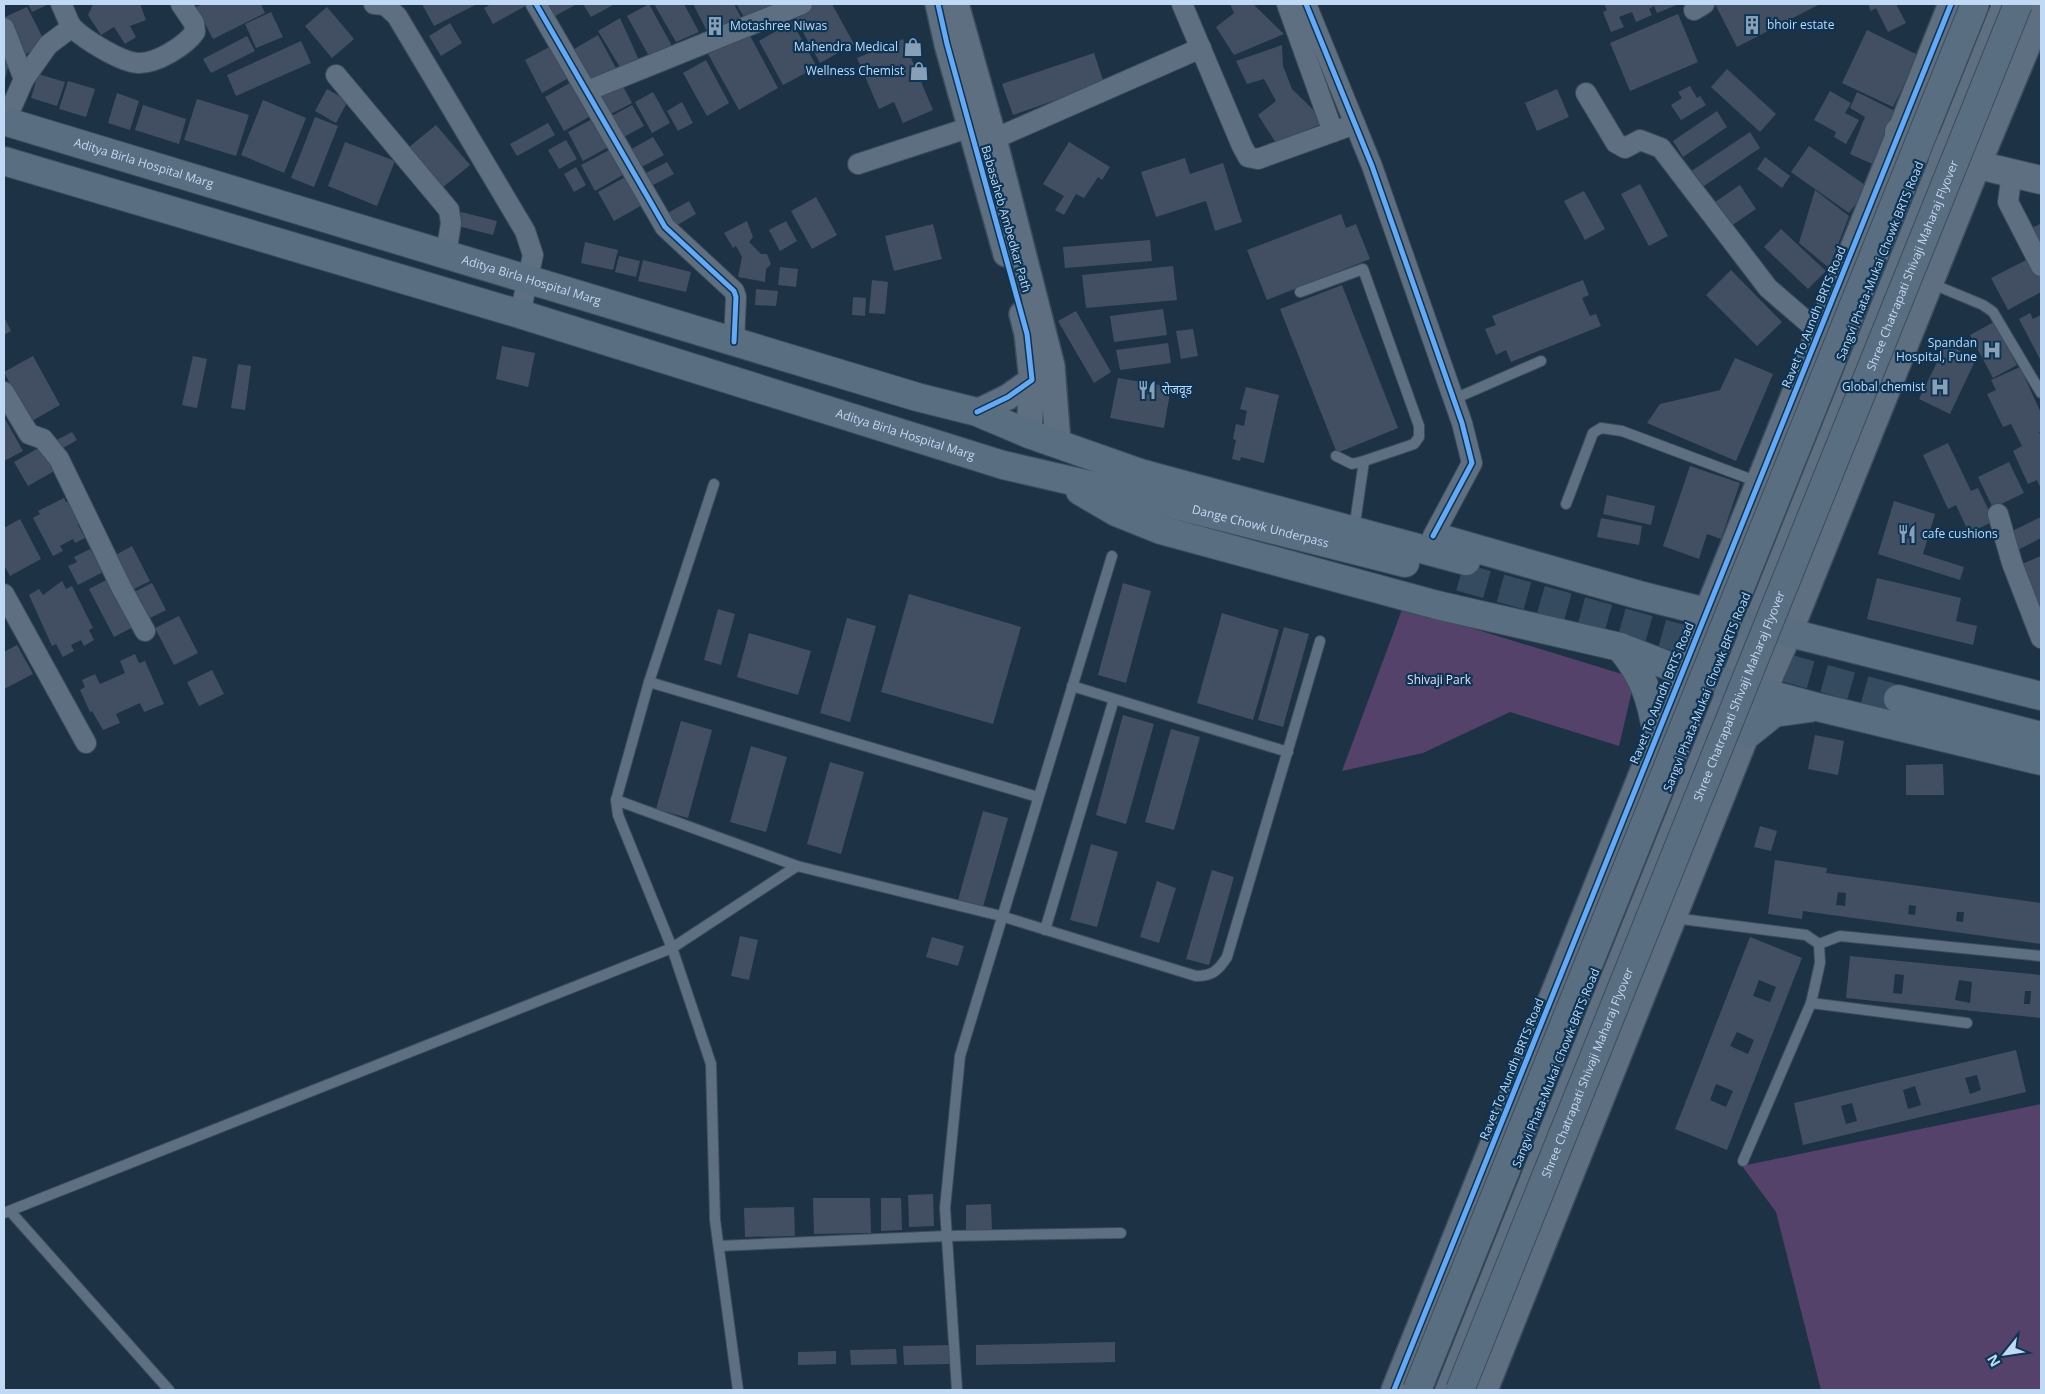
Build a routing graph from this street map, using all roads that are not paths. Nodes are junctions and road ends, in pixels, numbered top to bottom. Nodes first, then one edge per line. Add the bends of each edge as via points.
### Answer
1 (62, 4) edge
2 (181, 4) edge
3 (374, 4) edge
4 (536, 4) edge
5 (802, 4) edge
6 (938, 4) edge
7 (956, 4) edge
8 (1182, 4) edge
9 (1287, 4) edge
10 (1306, 4) edge
11 (1951, 4) edge
12 (1974, 4) edge
13 (1997, 4) edge
14 (2018, 4) edge
15 (2041, 14) edge
16 (72, 27) junction
17 (4, 28) edge
18 (1201, 48) junction
19 (336, 75) dead end
20 (24, 79) junction
21 (587, 91) junction
22 (1586, 93) dead end
23 (4, 121) edge
24 (1355, 124) junction
25 (985, 129) junction
26 (1333, 132) junction
27 (1899, 132) junction
28 (1938, 149) junction
29 (4, 161) edge
30 (858, 164) dead end
31 (1978, 165) junction
32 (2012, 173) junction
33 (2041, 180) edge
34 (446, 255) junction
35 (2041, 266) edge
36 (528, 280) junction
37 (1930, 283) junction
38 (1300, 292) dead end
39 (520, 314) junction
40 (1819, 332) junction
41 (734, 342) junction
42 (1541, 361) dead end
43 (1032, 380) junction
44 (4, 392) edge
45 (2041, 393) edge
46 (1454, 399) junction
47 (977, 412) junction
48 (1028, 434) junction
49 (1058, 443) junction
50 (1336, 456) dead end
51 (1364, 460) junction
52 (1140, 473) junction
53 (1060, 478) junction
54 (1758, 482) junction
55 (714, 484) dead end
56 (1566, 504) dead end
57 (1998, 514) dead end
58 (1356, 516) junction
59 (1433, 536) junction
60 (1112, 556) dead end
61 (4, 594) edge
62 (1705, 612) junction
63 (1748, 623) junction
64 (145, 631) dead end
65 (1790, 634) junction
66 (2041, 638) edge
67 (1320, 641) dead end
68 (1620, 647) junction
69 (1682, 670) junction
70 (1724, 681) junction
71 (649, 682) junction
72 (1072, 686) junction
73 (1764, 691) junction
74 (2041, 696) edge
75 (1114, 698) junction
76 (1817, 707) junction
77 (2041, 720) edge
78 (1749, 733) junction
79 (1657, 735) junction
80 (2041, 736) edge
81 (86, 743) dead end
82 (1288, 752) junction
83 (2041, 761) edge
84 (1038, 797) junction
85 (616, 800) junction
86 (797, 866) junction
87 (1001, 916) junction
88 (1674, 918) junction
89 (1045, 930) junction
90 (1820, 944) junction
91 (672, 948) junction
92 (2041, 956) edge
93 (1811, 1003) junction
94 (1967, 1023) dead end
95 (1743, 1161) dead end
96 (7, 1212) edge
97 (1121, 1233) dead end
98 (947, 1236) junction
99 (718, 1246) junction
100 (169, 1390) edge
101 (738, 1390) edge
102 (957, 1390) edge
103 (1394, 1390) edge
104 (1417, 1390) edge
105 (1440, 1390) edge
106 (1460, 1390) edge
107 (1485, 1390) edge

1 - 16 street
2 - 16 street via 194,23 195,32 188,41 153,60 138,63 119,57
3 - 36 street via 384,5 397,16 524,231 533,255
4 - 21 street
5 - 21 street
6 - 25 street, Babasaheb Ambedkar Path
7 - 25 street, Babasaheb Ambedkar Path
8 - 18 street
9 - 26 street
10 - 24 street
11 - 27 street, Ravet To Aundh BRTS Road
12 - 104 main road, bridge
13 - 28 lane, Sangvi Phata-Mukai Chowk BRTS Road
14 - 106 main road, Shree Chatrapati Shivaji Maharaj Flyover, bridge
15 - 31 street
16 - 20 street via 48,45
17 - 20 street
18 - 25 street
18 - 26 street via 1248,157 1258,159
19 - 34 street via 449,210 451,223
20 - 23 street
21 - 41 street via 665,227 734,291
22 - 40 street via 1616,143 1625,148 1640,140 1661,148 1768,288
23 - 34 main road, Aditya Birla Hospital Marg
24 - 26 street
24 - 46 street
25 - 30 street
25 - 43 street, Babasaheb Ambedkar Path via 1027,334
25 - 49 street, Babasaheb Ambedkar Path via 1052,366
27 - 28 main road
27 - 40 street, Ravet To Aundh BRTS Road
28 - 31 main road
28 - 63 lane, Sangvi Phata-Mukai Chowk BRTS Road
29 - 39 main road, Aditya Birla Hospital Marg
31 - 32 main road
31 - 37 street
32 - 33 main road
32 - 35 street via 2008,202
34 - 36 main road, Aditya Birla Hospital Marg
36 - 39 street
36 - 41 main road, Aditya Birla Hospital Marg
37 - 45 lane via 1994,312
37 - 65 street
38 - 51 lane via 1363,269 1419,426 1420,437 1414,444
39 - 53 main road, Aditya Birla Hospital Marg via 1003,465
40 - 54 street, Ravet To Aundh BRTS Road
41 - 47 main road, Aditya Birla Hospital Marg
42 - 46 lane
43 - 47 street via 1008,397
43 - 48 street, Babasaheb Ambedkar Path
44 - 64 street via 29,434 43,439 59,460
46 - 59 street via 1472,464
47 - 48 main road, Aditya Birla Hospital Marg
48 - 49 main road, Aditya Birla Hospital Marg
49 - 52 main road, Dange Chowk Underpass
50 - 51 lane via 1352,464
51 - 58 lane
52 - 53 main road, Dange Chowk Underpass via 1463,569
52 - 58 main road via 1176,467
53 - 68 main road via 1116,512 1161,530 1437,605
54 - 56 lane via 1622,431 1601,428 1593,433
54 - 62 street, Ravet To Aundh BRTS Road
55 - 71 lane
57 - 66 street via 2012,564
58 - 59 main road
59 - 62 main road
60 - 72 lane
61 - 81 street
62 - 63 main road
62 - 69 street, Ravet To Aundh BRTS Road
63 - 65 main road
63 - 70 lane, Sangvi Phata-Mukai Chowk BRTS Road
65 - 73 street
65 - 74 main road
67 - 82 lane
68 - 69 main road
68 - 79 main road via 1645,682
69 - 70 main road
69 - 79 street, Ravet To Aundh BRTS Road
70 - 73 main road
70 - 105 lane, Sangvi Phata-Mukai Chowk BRTS Road
71 - 84 lane
71 - 85 lane
72 - 75 lane
72 - 84 lane
73 - 76 main road
73 - 78 street
75 - 82 lane
75 - 89 lane
76 - 78 main road via 1774,713
76 - 83 main road
77 - 80 main road via 1899,691
78 - 88 street
79 - 103 street, Ravet To Aundh BRTS Road
82 - 89 lane via 1227,958 1220,968 1209,976 1196,976
84 - 87 lane
85 - 86 lane
85 - 91 lane via 618,815
86 - 87 lane
86 - 91 lane
87 - 89 lane
87 - 98 lane via 960,1056 945,1196
88 - 90 lane via 1806,935
88 - 107 street
90 - 92 lane via 1840,936
90 - 93 lane via 1820,963
91 - 96 lane
91 - 99 lane via 711,1064
93 - 94 lane
93 - 95 lane
96 - 100 lane
97 - 98 lane
98 - 99 lane
98 - 102 lane
99 - 101 lane

